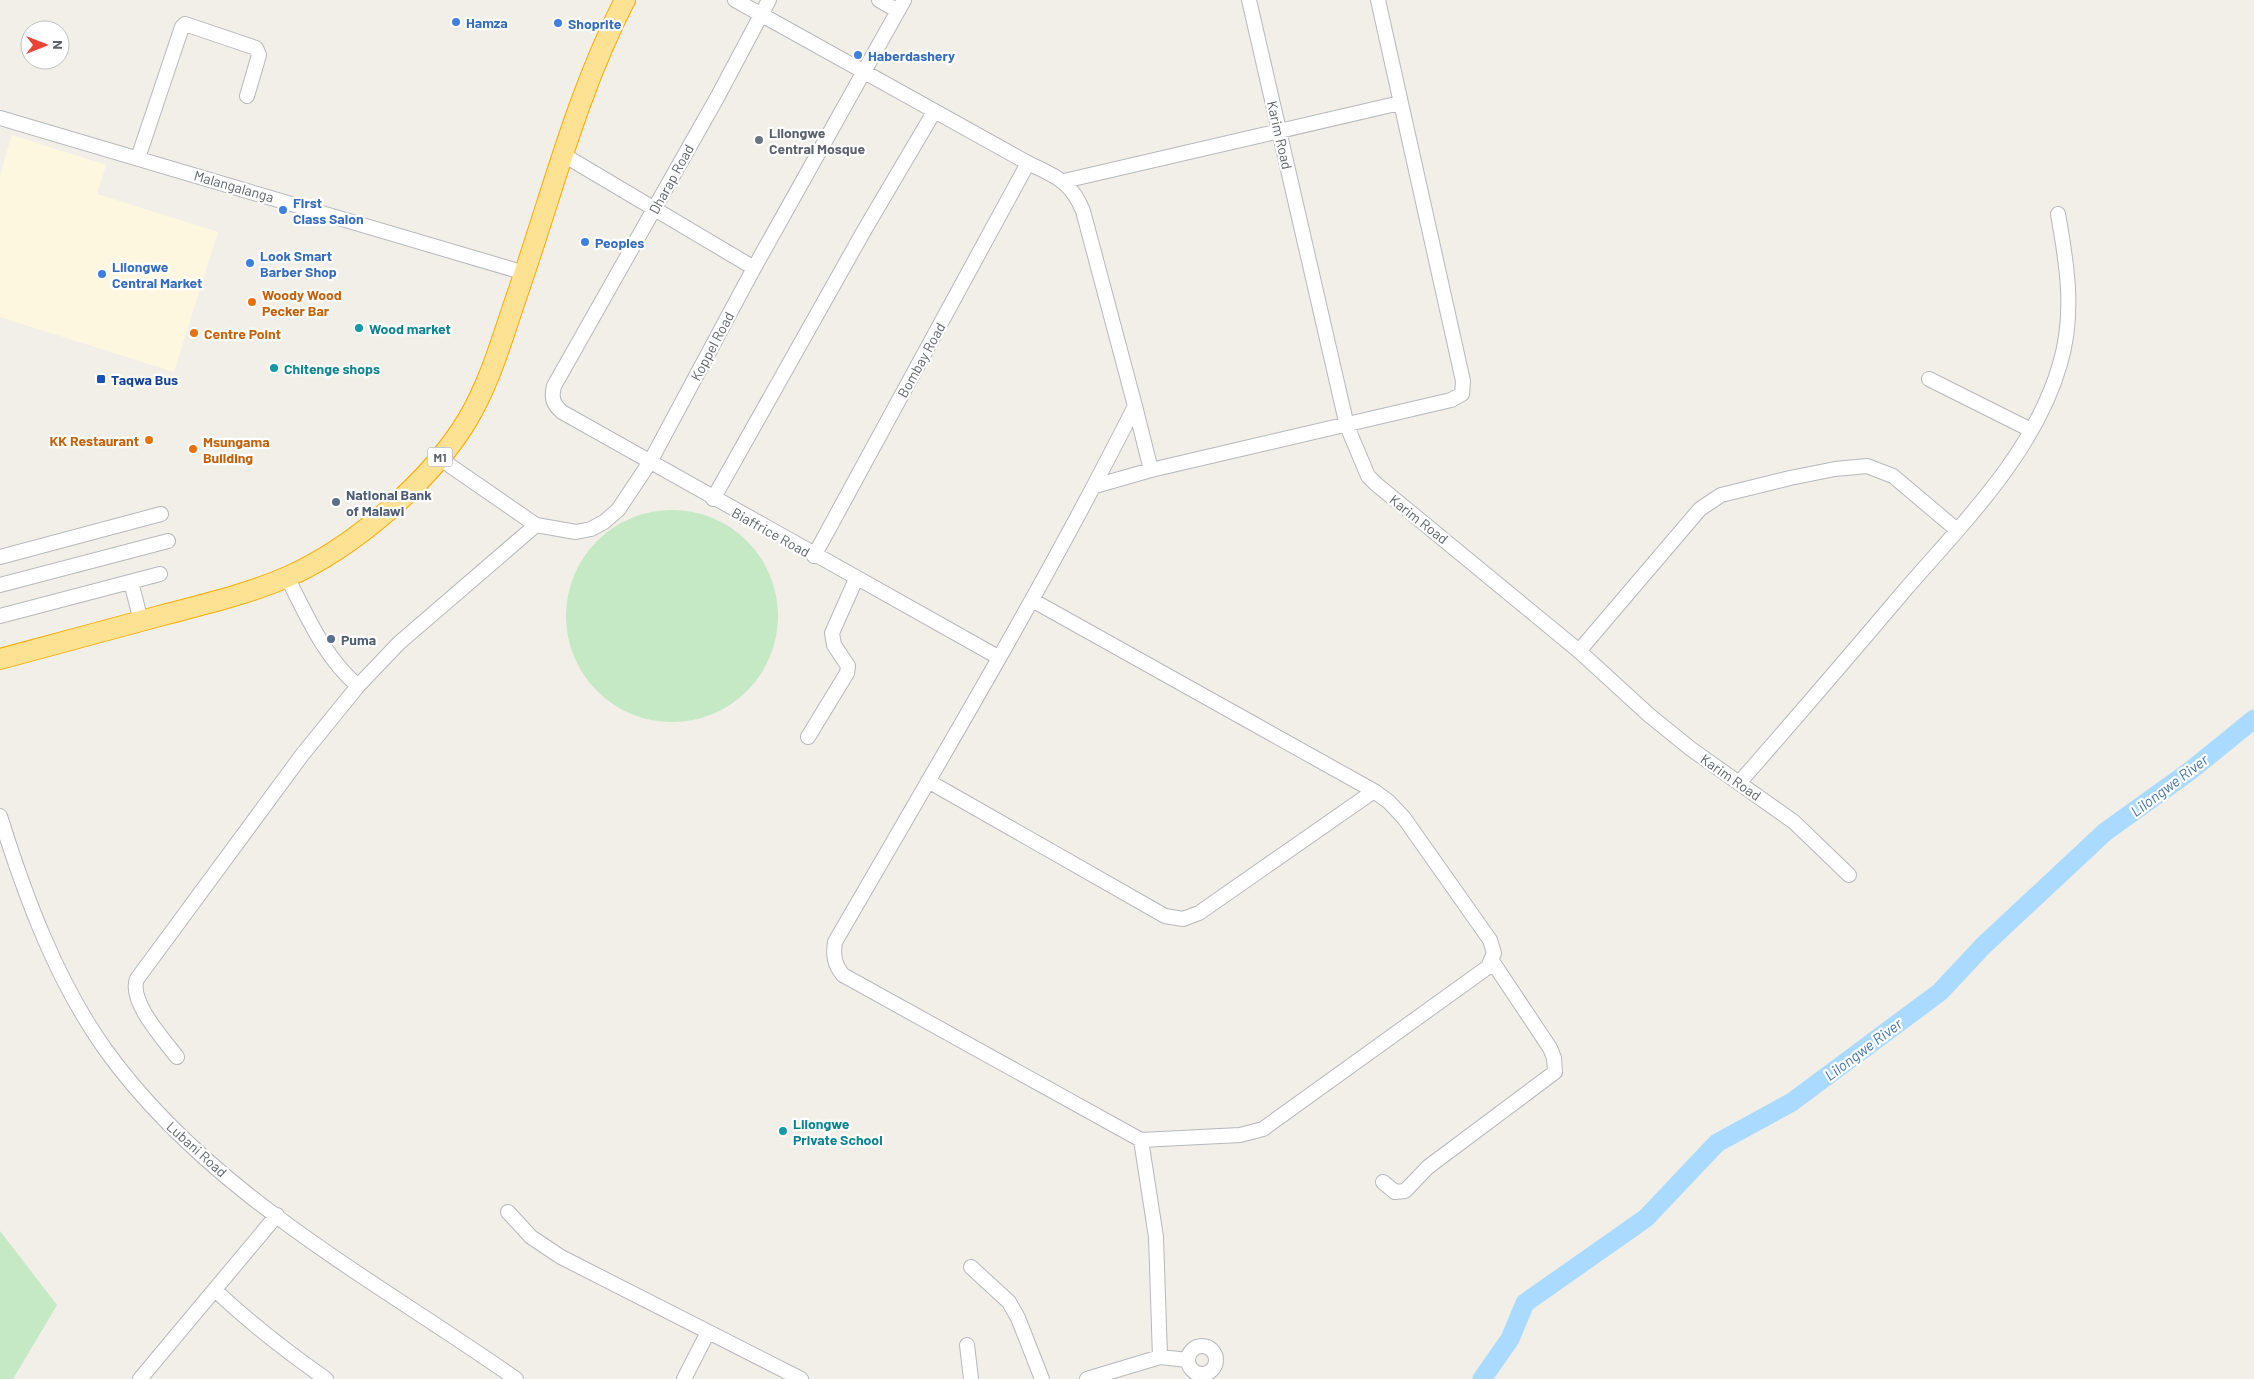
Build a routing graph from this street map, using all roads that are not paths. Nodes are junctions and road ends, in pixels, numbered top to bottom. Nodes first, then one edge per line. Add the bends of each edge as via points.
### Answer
1 (625, 0) edge
2 (735, 0) edge
3 (769, 0) edge
4 (879, 0) edge
5 (1248, 0) edge
6 (1378, 0) edge
7 (901, 5) edge
8 (761, 14) junction
9 (863, 72) junction
10 (247, 96) dead end
11 (1400, 103) junction
12 (934, 112) junction
13 (0, 118) edge
14 (1279, 131) junction
15 (562, 154) junction
16 (138, 158) junction
17 (1028, 164) junction
18 (1064, 181) junction
19 (654, 210) junction
20 (2058, 214) dead end
21 (754, 268) junction
22 (525, 273) junction
23 (1929, 379) dead end
24 (552, 397) joint
25 (1135, 406) junction
26 (1348, 426) junction
27 (2031, 430) junction
28 (439, 458) junction
29 (650, 462) junction
30 (1151, 470) junction
31 (1095, 486) junction
32 (713, 500) junction
33 (161, 514) dead end
34 (536, 525) junction
35 (1957, 530) junction
36 (168, 541) dead end
37 (814, 556) junction
38 (0, 557) edge
39 (160, 574) dead end
40 (287, 577) junction
41 (856, 579) junction
42 (131, 582) junction
43 (0, 585) edge
44 (1032, 600) junction
45 (0, 616) edge
46 (141, 621) junction
47 (1579, 651) junction
48 (998, 657) junction
49 (0, 659) edge
50 (358, 686) junction
51 (808, 737) dead end
52 (928, 781) junction
53 (1740, 783) junction
54 (1374, 791) junction
55 (0, 816) edge
56 (1849, 875) dead end
57 (1492, 961) junction
58 (178, 1057) dead end
59 (1141, 1140) junction
60 (1383, 1182) dead end
61 (508, 1212) dead end
62 (277, 1215) junction
63 (972, 1267) dead end
64 (216, 1290) junction
65 (708, 1332) junction
66 (967, 1345) dead end
67 (1160, 1357) junction
68 (1188, 1360) dead end
69 (324, 1378) edge
70 (140, 1379) edge
71 (516, 1379) edge
72 (684, 1379) edge
73 (801, 1379) edge
74 (972, 1379) edge
75 (1042, 1379) edge
76 (1087, 1379) edge

1 - 15 highway, M1 via 586,84
2 - 8 street
3 - 8 street, Dharap Road
4 - 7 street
5 - 14 street, Karim Road
6 - 11 street
7 - 9 street, Koppel Road
8 - 9 street
8 - 19 street, Dharap Road
9 - 12 street
9 - 21 street, Koppel Road
10 - 16 street via 260,55 256,48 186,24 182,27
11 - 14 street
11 - 26 street via 1464,388 1462,394 1451,400
12 - 17 street
12 - 32 street
13 - 16 street, Malangalanga
14 - 18 street
14 - 26 street, Karim Road
15 - 19 street
15 - 22 highway, M1
16 - 22 street, Malangalanga
17 - 18 street
17 - 37 street, Bombay Road
18 - 25 street via 1077,195 1083,211
19 - 21 street
19 - 24 street, Dharap Road via 554,386
20 - 27 street via 2068,281 2067,333 2051,391
21 - 29 street, Koppel Road
22 - 28 highway, M1 via 477,402
23 - 27 street
24 - 29 street, Biaffrice Road via 554,405 562,412
25 - 30 street
25 - 31 street
26 - 30 street
26 - 47 street, Karim Road via 1368,476 1376,484
27 - 35 street
28 - 34 street, Koppel Road
28 - 40 highway, M1 via 364,531 340,549
29 - 32 street, Biaffrice Road
29 - 34 street, Koppel Road via 618,510 604,522 576,532
30 - 31 street
31 - 44 street
32 - 37 street, Biaffrice Road
33 - 38 street
34 - 50 street via 399,643
35 - 47 street via 1893,476 1867,466 1835,469 1720,495 1700,510
35 - 53 street
36 - 43 street
37 - 41 street, Biaffrice Road
39 - 42 street
40 - 46 highway, M1
40 - 50 street via 318,637 342,673
41 - 48 street, Biaffrice Road
41 - 51 street via 832,633 834,645 848,666 847,673
42 - 45 street
42 - 46 street
44 - 48 street
44 - 54 street
46 - 49 highway, M1
47 - 53 street, Karim Road via 1690,749
48 - 52 street
50 - 58 street via 302,754 136,982 141,1007
52 - 54 street via 1165,916 1183,918 1199,913
52 - 59 street via 835,942 837,968 843,975
53 - 56 street, Karim Road via 1794,822
54 - 57 street via 1404,818 1484,932 1493,946
55 - 62 street, Lubani Road via 19,876 48,944 84,1017 106,1049 172,1127
57 - 59 street via 1262,1129 1240,1135
57 - 60 street via 1550,1048 1555,1072 1428,1167 1405,1191 1395,1192
59 - 67 street via 1156,1236
61 - 65 street via 531,1237 561,1257
62 - 64 street
62 - 71 street, Lubani Road
63 - 75 street via 1009,1302
64 - 69 street via 292,1357
64 - 70 street
65 - 72 street
65 - 73 street
66 - 74 street
67 - 68 street
67 - 76 street

